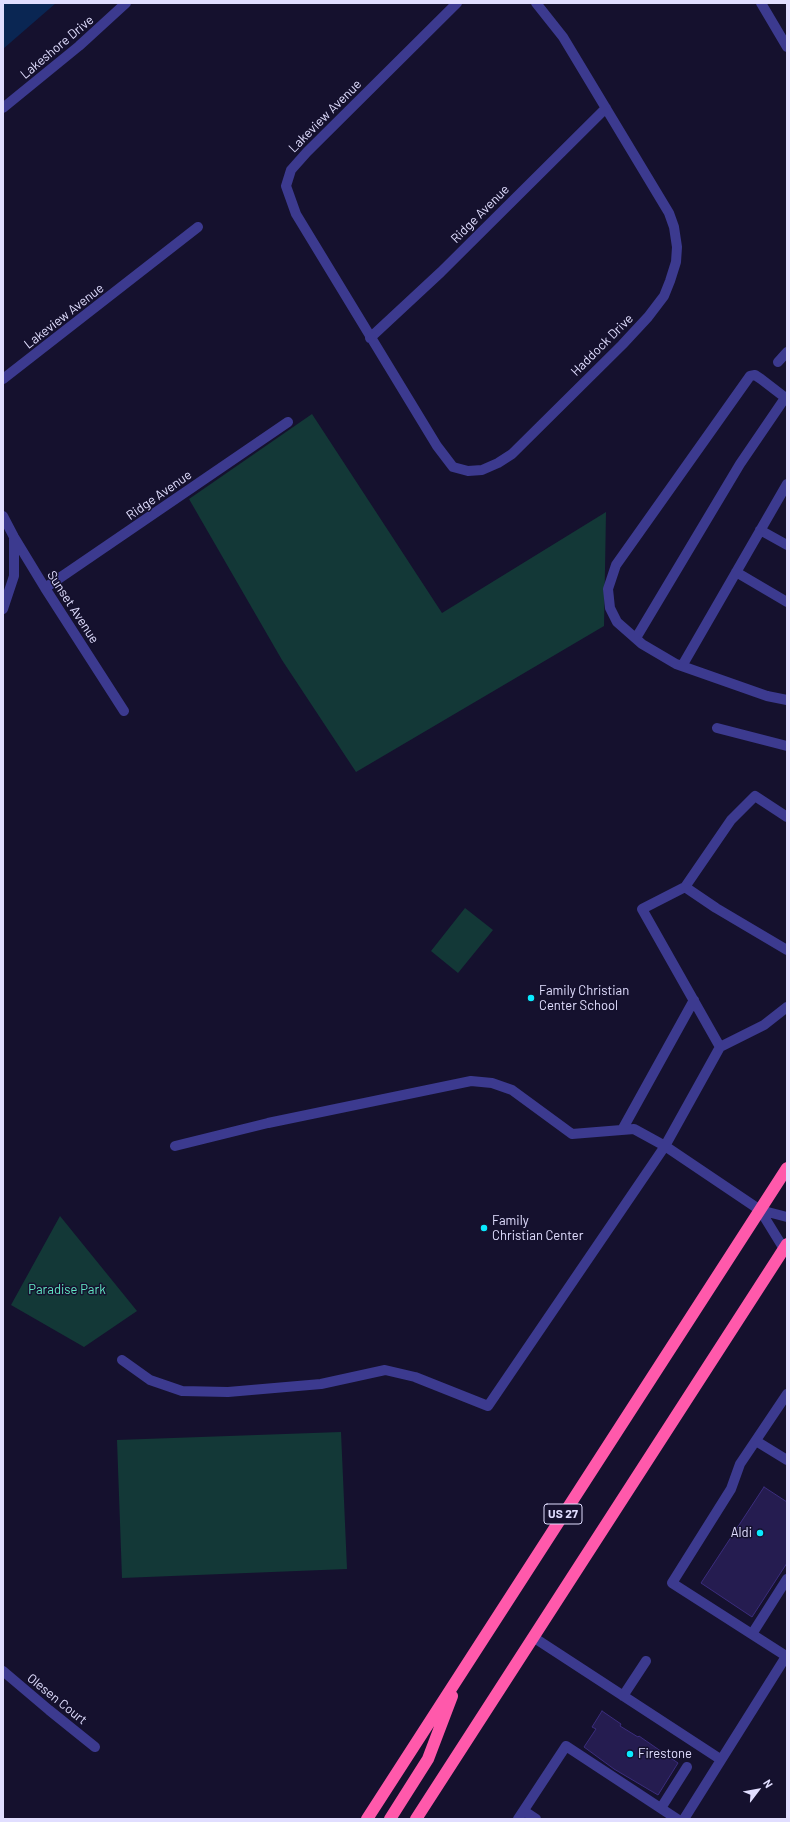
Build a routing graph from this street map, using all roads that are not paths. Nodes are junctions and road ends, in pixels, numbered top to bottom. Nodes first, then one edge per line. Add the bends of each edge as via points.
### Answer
1 (126, 3) edge
2 (457, 3) edge
3 (536, 3) edge
4 (761, 3) edge
5 (787, 47) edge
6 (3, 108) edge
7 (606, 108) junction
8 (198, 227) dead end
9 (341, 290) joint
10 (370, 338) junction
11 (787, 352) edge
12 (778, 362) dead end
13 (3, 379) edge
14 (786, 399) edge
15 (288, 422) dead end
16 (787, 484) edge
17 (3, 516) edge
18 (760, 530) junction
19 (14, 537) junction
20 (787, 545) edge
21 (736, 572) junction
22 (45, 588) junction
23 (787, 602) edge
24 (3, 609) edge
25 (636, 638) junction
26 (682, 666) junction
27 (787, 700) edge
28 (124, 711) dead end
29 (717, 728) dead end
30 (787, 746) edge
31 (787, 817) edge
32 (685, 887) junction
33 (787, 950) edge
34 (694, 1000) junction
35 (787, 1007) edge
36 (720, 1046) junction
37 (622, 1130) junction
38 (175, 1146) dead end
39 (665, 1146) junction
40 (787, 1168) edge
41 (760, 1210) junction
42 (787, 1217) edge
43 (786, 1248) edge
44 (122, 1360) dead end
45 (787, 1394) edge
46 (756, 1441) junction
47 (787, 1460) edge
48 (787, 1578) edge
49 (752, 1634) junction
50 (533, 1637) junction
51 (787, 1656) edge
52 (646, 1661) dead end
53 (3, 1671) edge
54 (462, 1671) junction
55 (623, 1696) junction
56 (95, 1746) dead end
57 (720, 1759) junction
58 (687, 1767) dead end
59 (661, 1808) junction
60 (521, 1815) edge
61 (367, 1819) edge
62 (390, 1819) edge
63 (416, 1819) edge
64 (536, 1819) edge
65 (677, 1819) edge
66 (684, 1819) edge

1 - 6 street, Lakeshore Drive via 82,44
2 - 9 street, Lakeview Avenue via 291,170 287,181 290,200
3 - 7 street, Haddock Drive via 563,37
4 - 5 street
7 - 10 street, Ridge Avenue via 441,272
7 - 10 street, Haddock Drive via 669,213 674,227 676,262 664,296 648,317 512,454 498,464 482,470 468,471 453,467 437,446
8 - 13 street, Lakeview Avenue
9 - 10 street, Haddock Drive
11 - 12 street
14 - 25 street via 740,464
14 - 25 street via 755,375 750,376 616,565 608,589 610,608 617,622
15 - 22 street, Ridge Avenue
16 - 18 street
17 - 19 street, Sunset Avenue
18 - 20 street
18 - 21 street
19 - 22 street, Sunset Avenue
19 - 24 street via 14,576
21 - 23 street
21 - 26 street
22 - 28 street, Sunset Avenue
25 - 26 street
26 - 27 street via 767,696
29 - 30 street
31 - 32 street via 754,796 731,820
32 - 33 street
32 - 34 street via 642,909
34 - 36 street
34 - 37 street
35 - 36 street via 764,1025
36 - 39 street
37 - 38 street via 572,1134 512,1090 492,1083 470,1081 268,1123
37 - 39 street via 634,1129
39 - 41 street
39 - 44 street via 488,1406 415,1377 385,1370 321,1384 228,1392 182,1391 150,1380
40 - 41 highway, US 27
41 - 42 street
41 - 43 street
41 - 54 highway, US 27
43 - 50 highway
45 - 46 street
46 - 47 street
46 - 49 street via 740,1464 731,1489 672,1583
48 - 49 street
49 - 51 street
50 - 55 street
50 - 63 highway
51 - 57 street
52 - 55 street
53 - 56 street, Olesen Court
54 - 61 highway, US 27
54 - 62 highway via 428,1759
55 - 57 street
57 - 66 street
58 - 59 street
59 - 60 street via 566,1746
59 - 65 street
60 - 64 street

